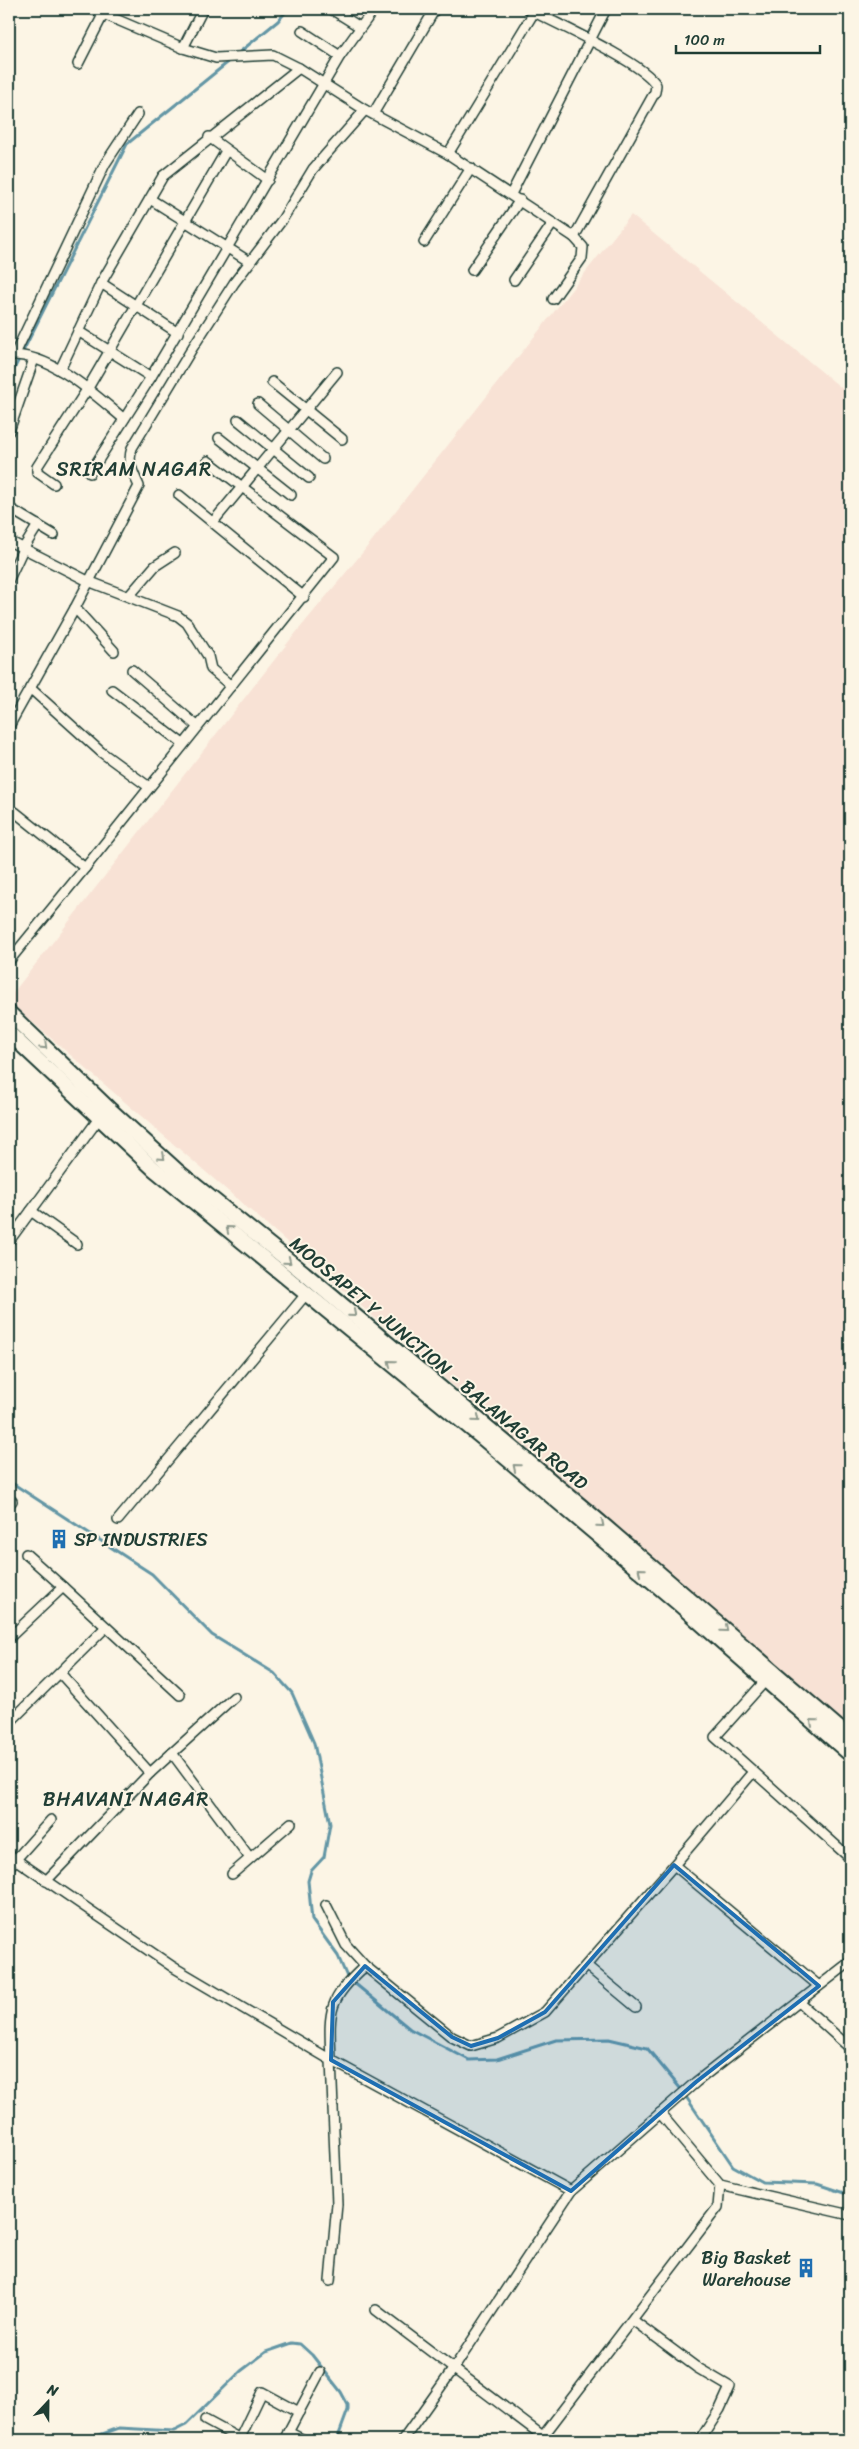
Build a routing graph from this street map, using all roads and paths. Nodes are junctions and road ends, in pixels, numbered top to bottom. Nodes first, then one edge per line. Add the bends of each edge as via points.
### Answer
1 (92, 9) edge
2 (203, 9) edge
3 (331, 9) edge
4 (374, 9) edge
5 (435, 9) edge
6 (606, 9) edge
7 (533, 10) edge
8 (105, 11) edge
9 (360, 27) junction
10 (302, 31) dead end
11 (590, 40) junction
12 (183, 48) junction
13 (340, 56) junction
14 (78, 64) dead end
15 (299, 68) junction
16 (324, 85) junction
17 (369, 112) junction
18 (138, 114) dead end
19 (210, 137) junction
20 (226, 151) junction
21 (448, 154) junction
22 (471, 168) junction
23 (268, 180) junction
24 (511, 194) junction
25 (150, 198) junction
26 (520, 200) junction
27 (183, 222) junction
28 (553, 223) junction
29 (574, 238) junction
30 (424, 242) dead end
31 (227, 249) junction
32 (250, 262) junction
33 (472, 270) dead end
34 (514, 280) dead end
35 (101, 283) junction
36 (553, 299) dead end
37 (134, 305) junction
38 (78, 331) junction
39 (178, 333) junction
40 (108, 350) junction
41 (14, 355) edge
42 (34, 359) junction
43 (60, 370) junction
44 (337, 372) dead end
45 (151, 377) junction
46 (272, 382) dead end
47 (88, 388) junction
48 (258, 404) dead end
49 (306, 409) junction
50 (124, 419) junction
51 (238, 420) dead end
52 (288, 430) junction
53 (9, 431) edge
54 (220, 438) dead end
55 (342, 439) dead end
56 (274, 448) junction
57 (323, 459) dead end
58 (208, 461) dead end
59 (257, 468) junction
60 (90, 473) dead end
61 (309, 478) dead end
62 (54, 484) dead end
63 (242, 487) junction
64 (179, 495) dead end
65 (291, 495) dead end
66 (9, 508) edge
67 (213, 522) junction
68 (38, 525) junction
69 (54, 535) dead end
70 (9, 541) edge
71 (23, 549) junction
72 (176, 553) dead end
73 (9, 580) edge
74 (88, 581) junction
75 (129, 596) junction
76 (304, 597) junction
77 (75, 608) junction
78 (114, 651) dead end
79 (132, 670) dead end
80 (230, 686) junction
81 (30, 688) junction
82 (112, 690) dead end
83 (9, 726) edge
84 (198, 726) junction
85 (183, 744) junction
86 (149, 787) junction
87 (15, 812) dead end
88 (85, 868) junction
89 (9, 961) edge
90 (9, 1012) edge
91 (9, 1033) edge
92 (100, 1117) junction
93 (31, 1211) junction
94 (9, 1241) edge
95 (77, 1244) dead end
96 (307, 1293) junction
97 (118, 1520) dead end
98 (26, 1554) dead end
99 (63, 1587) junction
100 (106, 1627) junction
101 (9, 1638) edge
102 (60, 1673) junction
103 (766, 1680) junction
104 (180, 1695) dead end
105 (234, 1697) dead end
106 (9, 1724) edge
107 (850, 1738) edge
108 (172, 1753) junction
109 (850, 1754) edge
110 (753, 1772) junction
111 (150, 1773) junction
112 (50, 1820) dead end
113 (291, 1823) dead end
114 (12, 1857) edge
115 (250, 1858) junction
116 (850, 1858) edge
117 (674, 1865) junction
118 (9, 1867) edge
119 (232, 1874) dead end
120 (46, 1880) junction
121 (326, 1905) dead end
122 (365, 1966) junction
123 (587, 1966) junction
124 (849, 1966) edge
125 (819, 1986) junction
126 (799, 2002) junction
127 (636, 2007) dead end
128 (850, 2048) edge
129 (331, 2060) junction
130 (660, 2113) junction
131 (720, 2185) junction
132 (571, 2191) junction
133 (850, 2215) edge
134 (330, 2281) dead end
135 (376, 2310) dead end
136 (634, 2320) junction
137 (454, 2368) junction
138 (320, 2372) dead end
139 (299, 2412) junction
140 (206, 2420) dead end
141 (286, 2436) edge
142 (544, 2439) edge
143 (239, 2440) edge
144 (304, 2440) edge
145 (403, 2440) edge
146 (700, 2440) edge

1 - 8 street
2 - 12 street
3 - 9 street
4 - 9 street
5 - 17 street
6 - 11 street
7 - 11 street
7 - 21 street
8 - 12 street
8 - 14 street
9 - 13 street
10 - 13 street
11 - 24 street
11 - 29 street via 646,74 656,86
12 - 15 street via 216,58 273,55
13 - 16 street
15 - 16 street
15 - 19 street
16 - 17 street
16 - 23 street
17 - 21 street
17 - 32 street via 313,169 282,220
18 - 41 street via 105,164
19 - 20 street
19 - 25 street via 163,176
20 - 23 street
20 - 27 street
21 - 22 street
22 - 24 street
22 - 30 street
23 - 31 street
24 - 26 street
25 - 27 street
25 - 35 street
26 - 28 street
26 - 33 street
27 - 31 street
27 - 37 street
28 - 29 street
28 - 34 street
29 - 36 street via 583,247 582,258
31 - 32 street
31 - 39 street
32 - 74 street via 193,347 132,448 130,465 139,486
35 - 37 street
35 - 38 street
37 - 39 street
37 - 40 street
38 - 40 street
38 - 43 street
39 - 45 street
40 - 45 street
40 - 47 street
41 - 42 street
42 - 43 street
42 - 53 street
43 - 47 street
44 - 49 street
45 - 50 street
46 - 49 street
47 - 50 street
47 - 62 street via 36,470
48 - 52 street
49 - 52 street
49 - 55 street
50 - 60 street
51 - 56 street
52 - 56 street
52 - 57 street
54 - 59 street
56 - 59 street
56 - 61 street
58 - 63 street
59 - 63 street
59 - 65 street
63 - 67 street
63 - 76 street via 334,557
64 - 67 street
66 - 68 street
67 - 76 street
68 - 69 street
68 - 71 street
70 - 71 street
71 - 73 street
71 - 74 street
72 - 75 street via 155,566
74 - 75 street
74 - 77 street
75 - 80 street via 178,616 187,623 208,656 211,670
76 - 80 street
77 - 78 street
77 - 81 street
79 - 84 street
80 - 84 street
81 - 83 street
81 - 86 street via 101,752
82 - 85 street
84 - 85 street
85 - 86 street
86 - 88 street
87 - 88 street
88 - 89 street
90 -> 107 main road, MOOSAPET Y JUNCTION - BALANAGAR ROAD via 178,1171 596,1519
91 - 92 main road
92 - 93 street
96 -> 92 main road via 153,1168
93 - 94 street
93 - 95 street
96 - 97 street
103 -> 96 main road
98 - 99 street
99 - 100 street
99 - 101 street
100 - 102 street
100 - 104 street
102 - 106 street
102 - 111 street
109 -> 103 main road
103 - 110 street via 715,1737
105 - 108 street
108 - 111 street
108 - 115 street
110 - 116 street
110 - 117 street
111 - 120 street
112 - 114 street
113 - 115 street
114 - 118 street
114 - 120 street
115 - 119 street
117 - 123 street
117 - 125 street
120 - 129 street via 173,1967
121 - 122 street via 346,1945
122 - 123 street via 452,2037 471,2046 498,2038 544,2012
122 - 129 street via 340,1990 333,2002 330,2015
123 - 127 street
124 - 125 street
125 - 126 street
126 - 128 street
126 - 130 street
129 - 132 street
129 - 134 street via 337,2204
130 - 131 street
130 - 132 street
131 - 133 street
131 - 136 street via 718,2208
132 - 137 street
135 - 137 street
136 - 142 street
136 - 146 street via 696,2367 730,2387
137 - 142 street
137 - 145 street
138 - 139 street
139 - 141 street
139 - 143 street via 262,2392
140 - 143 street
141 - 144 street

